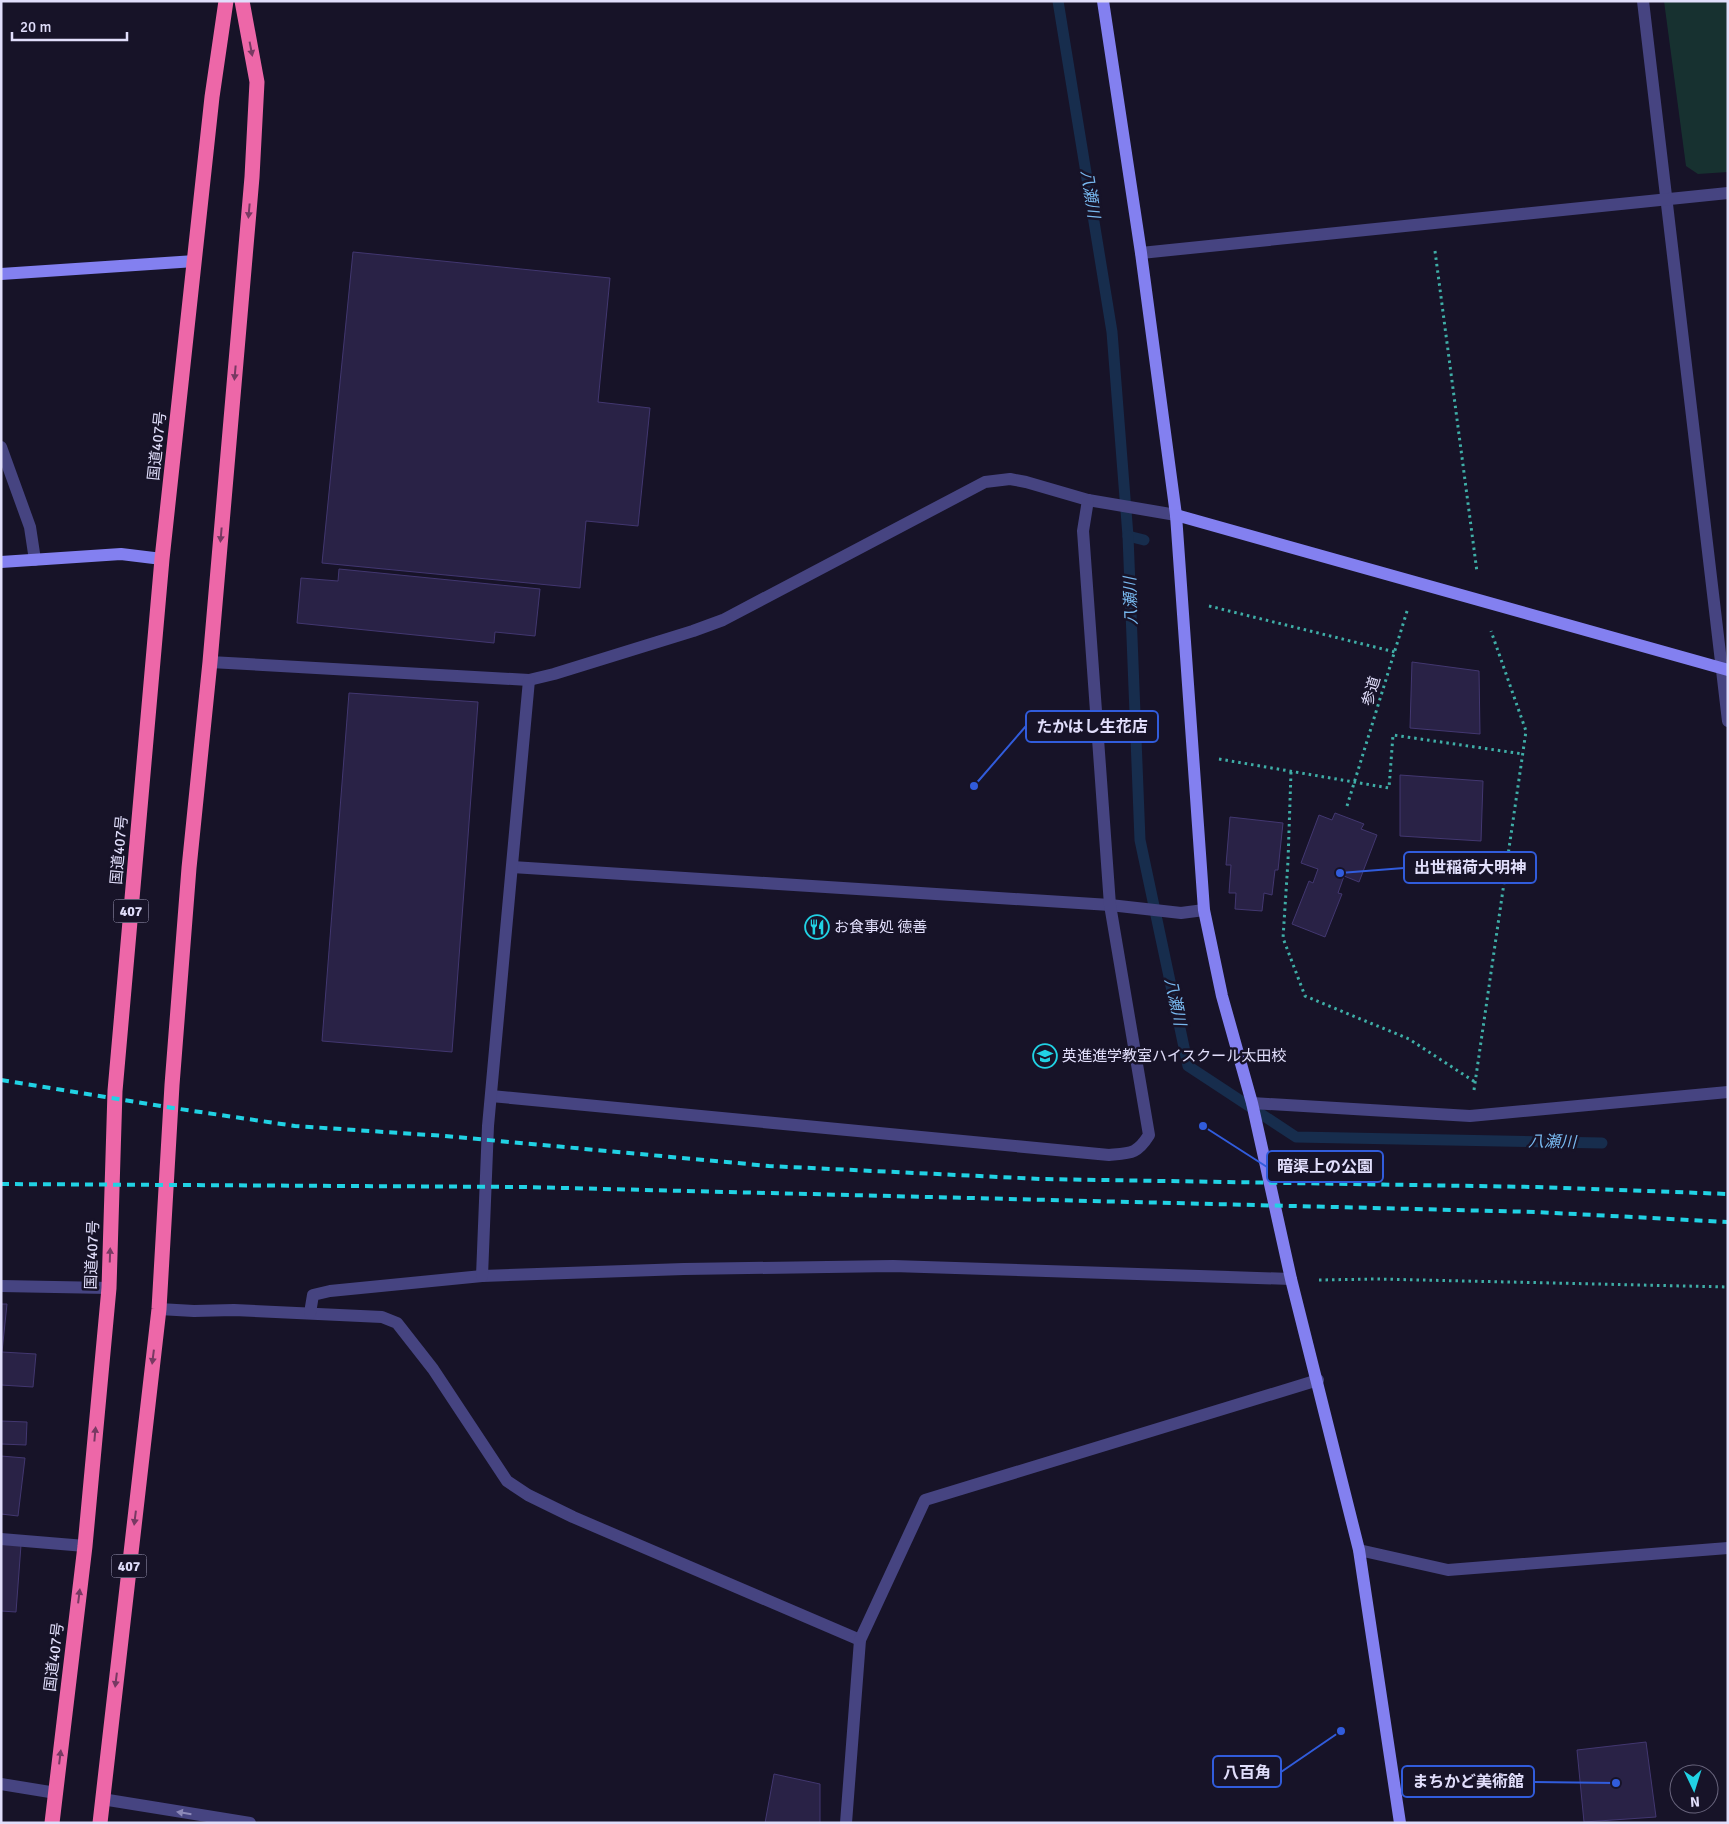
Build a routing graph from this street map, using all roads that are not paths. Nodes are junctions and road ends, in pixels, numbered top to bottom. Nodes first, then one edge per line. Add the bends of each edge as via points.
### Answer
1 (226, 1) edge
2 (242, 1) edge
3 (1103, 1) edge
4 (1643, 1) edge
5 (1728, 193) edge
6 (1666, 199) junction
7 (1141, 253) junction
8 (195, 261) junction
9 (1, 274) edge
10 (1, 447) edge
11 (1094, 501) junction
12 (1176, 516) junction
13 (162, 559) junction
14 (35, 560) junction
15 (1, 562) edge
16 (210, 662) junction
17 (1725, 669) edge
18 (529, 680) junction
19 (1728, 721) edge
20 (512, 867) junction
21 (1110, 906) junction
22 (1204, 910) junction
23 (1728, 1092) edge
24 (491, 1096) junction
25 (1252, 1103) junction
26 (482, 1276) junction
27 (1292, 1279) junction
28 (1, 1286) edge
29 (109, 1288) junction
30 (159, 1308) junction
31 (310, 1313) junction
32 (1318, 1380) junction
33 (1, 1539) edge
34 (84, 1546) junction
35 (1728, 1548) edge
36 (1359, 1550) junction
37 (860, 1640) junction
38 (1, 1784) edge
39 (56, 1793) junction
40 (102, 1799) junction
41 (52, 1823) edge
42 (100, 1823) edge
43 (250, 1823) edge
44 (846, 1823) edge
45 (1400, 1823) edge

1 - 8 highway, 国道407号 / 407 via 212,97
2 -> 16 highway, 407 via 257,82 244,281
3 - 7 street
4 - 6 street
5 - 6 street
6 - 7 street
6 - 17 street
7 - 12 street
8 - 9 street
8 - 13 highway, 国道407号 / 407
10 - 14 street via 30,528
11 - 12 street
11 - 18 street via 1026,482 985,482 723,620
11 - 21 street via 1083,531
12 - 17 street
12 - 22 street
13 - 14 street via 121,554
29 -> 13 highway, 国道407号 / 407 via 115,1091
14 - 15 street
16 - 18 street
16 - 30 highway, 407 via 173,1075
17 - 19 street
18 - 20 street
20 - 21 street
20 - 24 street
21 - 22 street via 1181,913
21 - 24 street via 1149,1135 1141,1148 1128,1153 1109,1155
22 - 25 street via 1222,996
23 - 25 street via 1470,1116
24 - 26 street
25 - 27 street
26 - 27 street via 893,1266
26 - 31 street via 330,1291 313,1295
27 - 32 street
28 - 29 street
34 -> 29 highway, 国道407号 / 407
30 - 31 street
30 -> 40 highway, 407
31 - 37 street via 382,1317 397,1323 433,1369 507,1481 528,1495
32 - 36 street
32 - 37 street via 925,1500
33 - 34 street
39 -> 34 highway, 国道407号 / 407
35 - 36 street via 1448,1570
36 - 45 street
37 - 44 street
38 - 39 street
39 - 41 highway, 国道407号 / 407
40 - 42 highway, 407
43 -> 40 street

